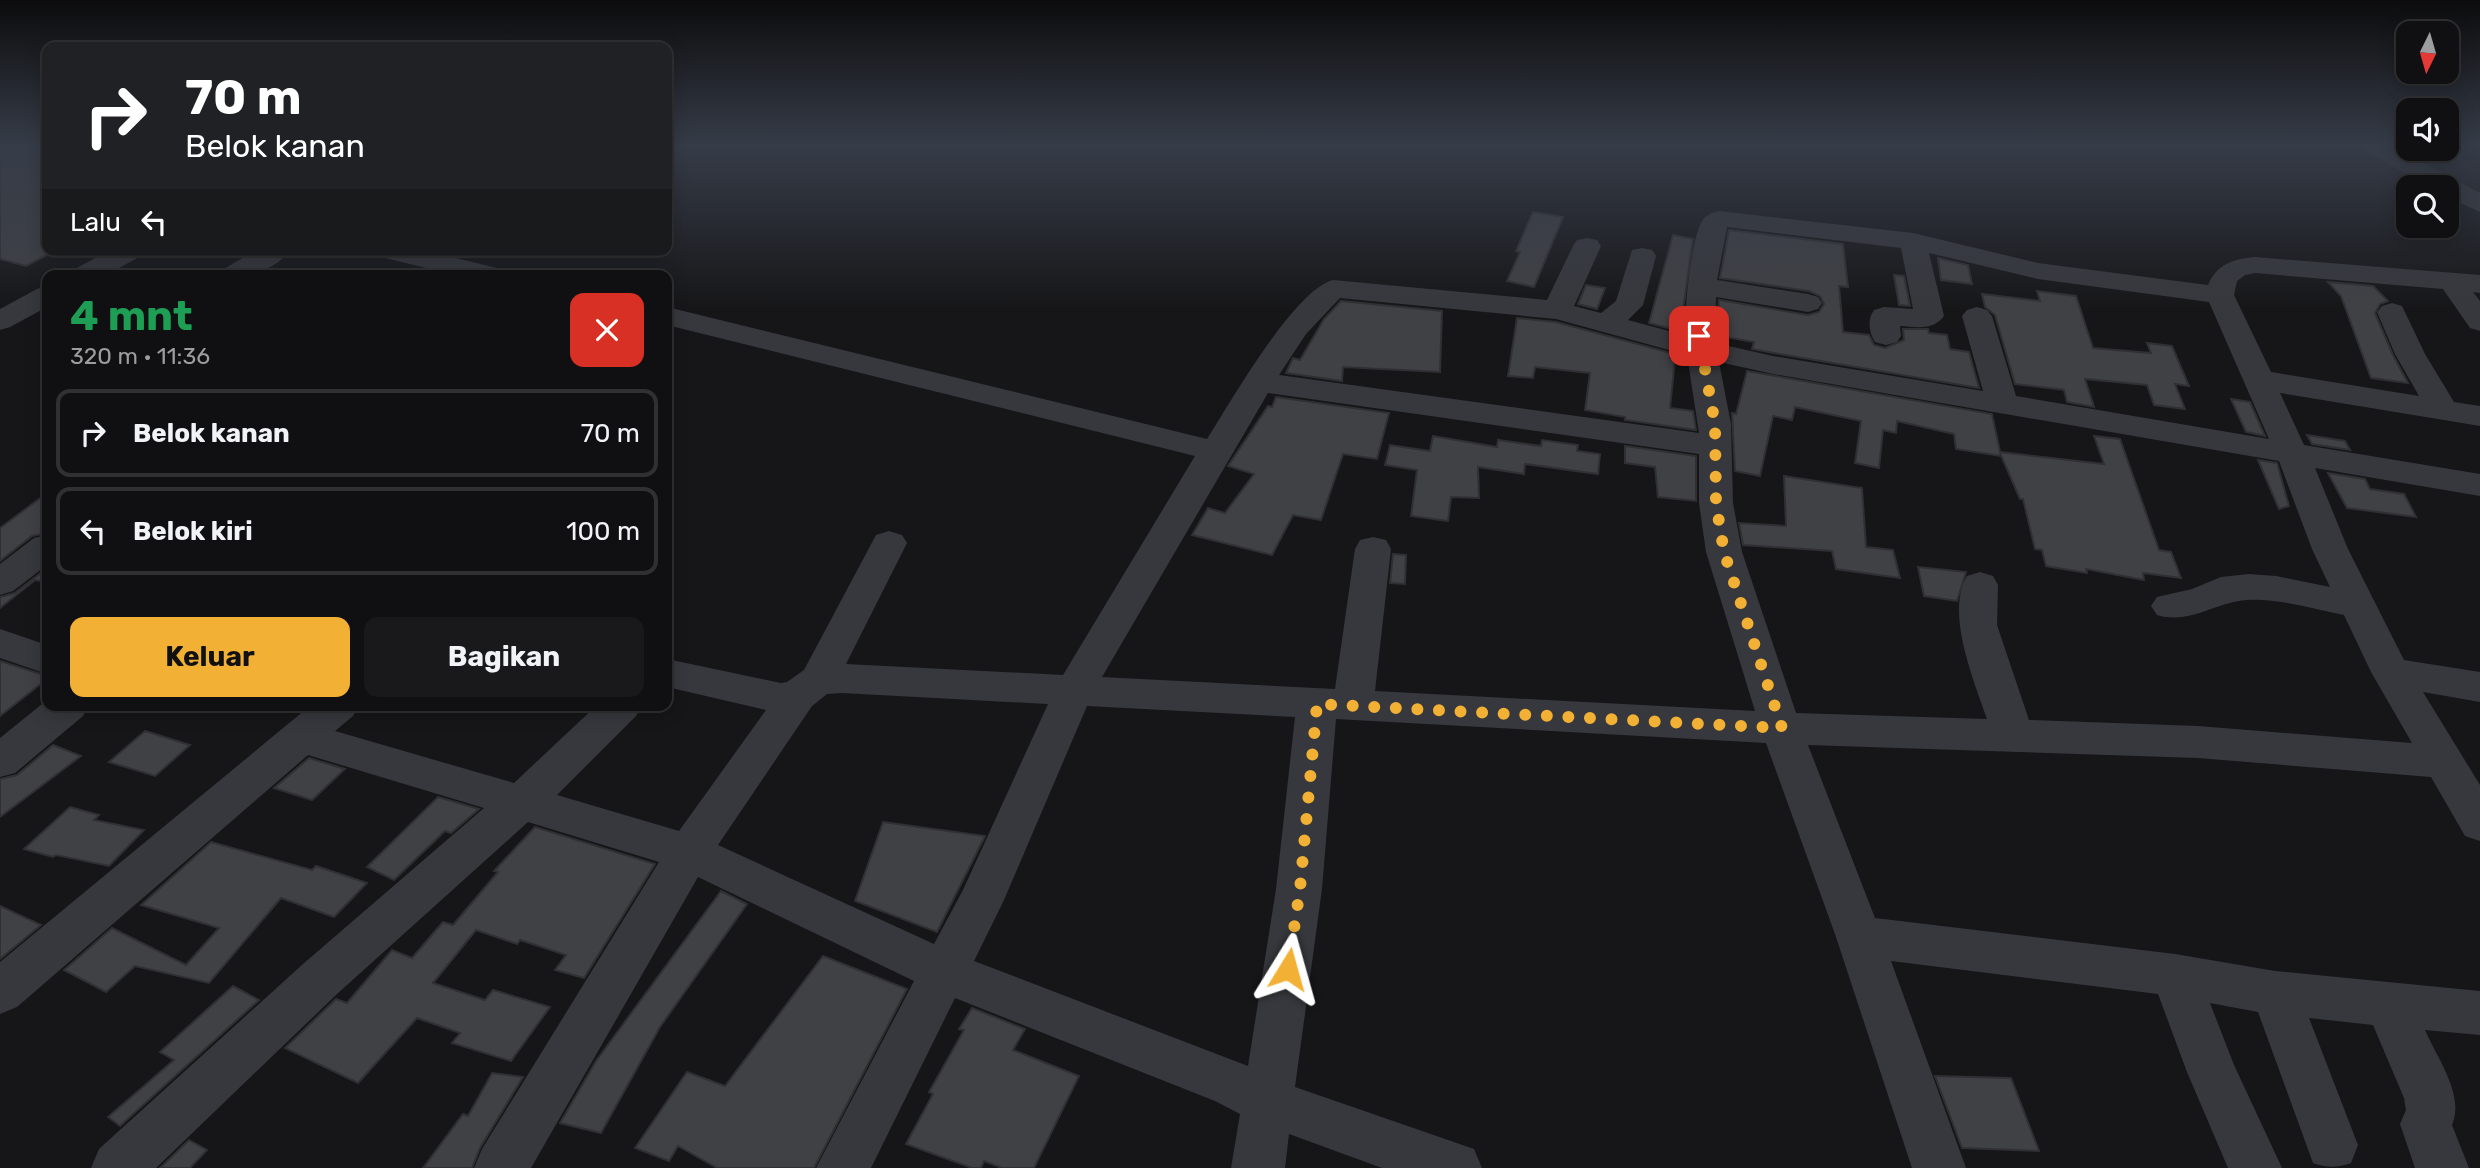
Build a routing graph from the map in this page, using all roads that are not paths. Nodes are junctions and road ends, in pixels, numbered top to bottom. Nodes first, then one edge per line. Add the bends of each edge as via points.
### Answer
1 (1913, 242) junction
2 (1587, 246) dead end
3 (120, 256) edge
4 (266, 256) edge
5 (412, 256) edge
6 (1642, 256) dead end
7 (95, 270) edge
8 (242, 270) edge
9 (470, 270) edge
10 (2465, 283) edge
11 (1702, 286) junction
12 (2220, 295) junction
13 (42, 298) edge
14 (1808, 303) dead end
15 (1557, 310) junction
16 (2392, 312) dead end
17 (1977, 316) dead end
18 (672, 317) edge
19 (0, 321) edge
20 (1607, 322) junction
21 (2480, 322) edge
22 (1886, 336) dead end
23 (1701, 349) junction
24 (2260, 380) junction
25 (1259, 382) junction
26 (2002, 404) junction
27 (2443, 410) junction
28 (2480, 416) edge
29 (1716, 446) junction
30 (1215, 451) junction
31 (2289, 451) junction
32 (2480, 485) edge
33 (890, 543) dead end
34 (1373, 549) dead end
35 (42, 551) edge
36 (0, 582) edge
37 (1980, 584) dead end
38 (2358, 605) junction
39 (2170, 606) dead end
40 (0, 643) edge
41 (42, 658) edge
42 (2391, 672) junction
43 (672, 674) edge
44 (2480, 687) edge
45 (808, 688) junction
46 (1074, 690) junction
47 (1335, 704) junction
48 (62, 711) edge
49 (332, 711) edge
50 (616, 711) edge
51 (1782, 728) junction
52 (2014, 736) junction
53 (300, 737) junction
54 (0, 761) edge
55 (2443, 762) junction
56 (520, 802) junction
57 (2480, 823) edge
58 (689, 852) junction
59 (1859, 937) junction
60 (945, 972) junction
61 (2175, 975) junction
62 (0, 992) edge
63 (2275, 993) junction
64 (2389, 1005) junction
65 (2480, 1013) edge
66 (1268, 1102) junction
67 (2332, 1145) dead end
68 (118, 1168) edge
69 (501, 1168) edge
70 (843, 1168) edge
71 (1258, 1168) edge
72 (1455, 1168) edge
73 (1939, 1168) edge
74 (2255, 1168) edge
75 (2442, 1168) edge

1 - 11 street via 1719,219 1714,224
1 - 12 street via 2038,271
1 - 22 street via 1929,316 1884,316
2 - 15 street
3 - 7 street
4 - 8 street
5 - 9 street
6 - 20 street via 1629,305
10 - 12 street via 2244,266 2228,273
10 - 21 street
11 - 14 street
11 - 23 street
12 - 24 street
13 - 19 street
15 - 20 street
15 - 25 street via 1333,289 1295,328
16 - 27 street
17 - 26 street
18 - 30 street
20 - 23 street
23 - 26 street
23 - 29 street
24 - 27 street
24 - 31 street
25 - 29 street
25 - 30 street
26 - 31 street
27 - 28 street
29 - 51 street via 1716,503 1724,552
30 - 46 street
31 - 32 street
31 - 38 street
33 - 45 street
34 - 47 street
35 - 36 street
37 - 52 street via 1978,625
38 - 39 street via 2249,587 2221,590 2200,601
38 - 42 street
40 - 41 street
42 - 44 street
42 - 55 street
43 - 45 street via 781,698
45 - 46 street via 842,678
45 - 58 street
46 - 47 street
46 - 60 street
47 - 51 street
47 - 66 street via 1300,889
48 - 54 street
49 - 53 street
50 - 56 street
51 - 52 street
51 - 59 street
52 - 55 street via 2198,742
53 - 56 street
53 - 62 street
55 - 57 street
56 - 58 street
56 - 68 street via 320,979
58 - 60 street
58 - 69 street
59 - 61 street
59 - 73 street
60 - 66 street via 1233,1084
60 - 70 street
61 - 63 street
61 - 74 street
63 - 64 street
63 - 67 street
64 - 65 street
64 - 75 street via 2430,1098 2432,1112 2426,1124
66 - 71 street
66 - 72 street

